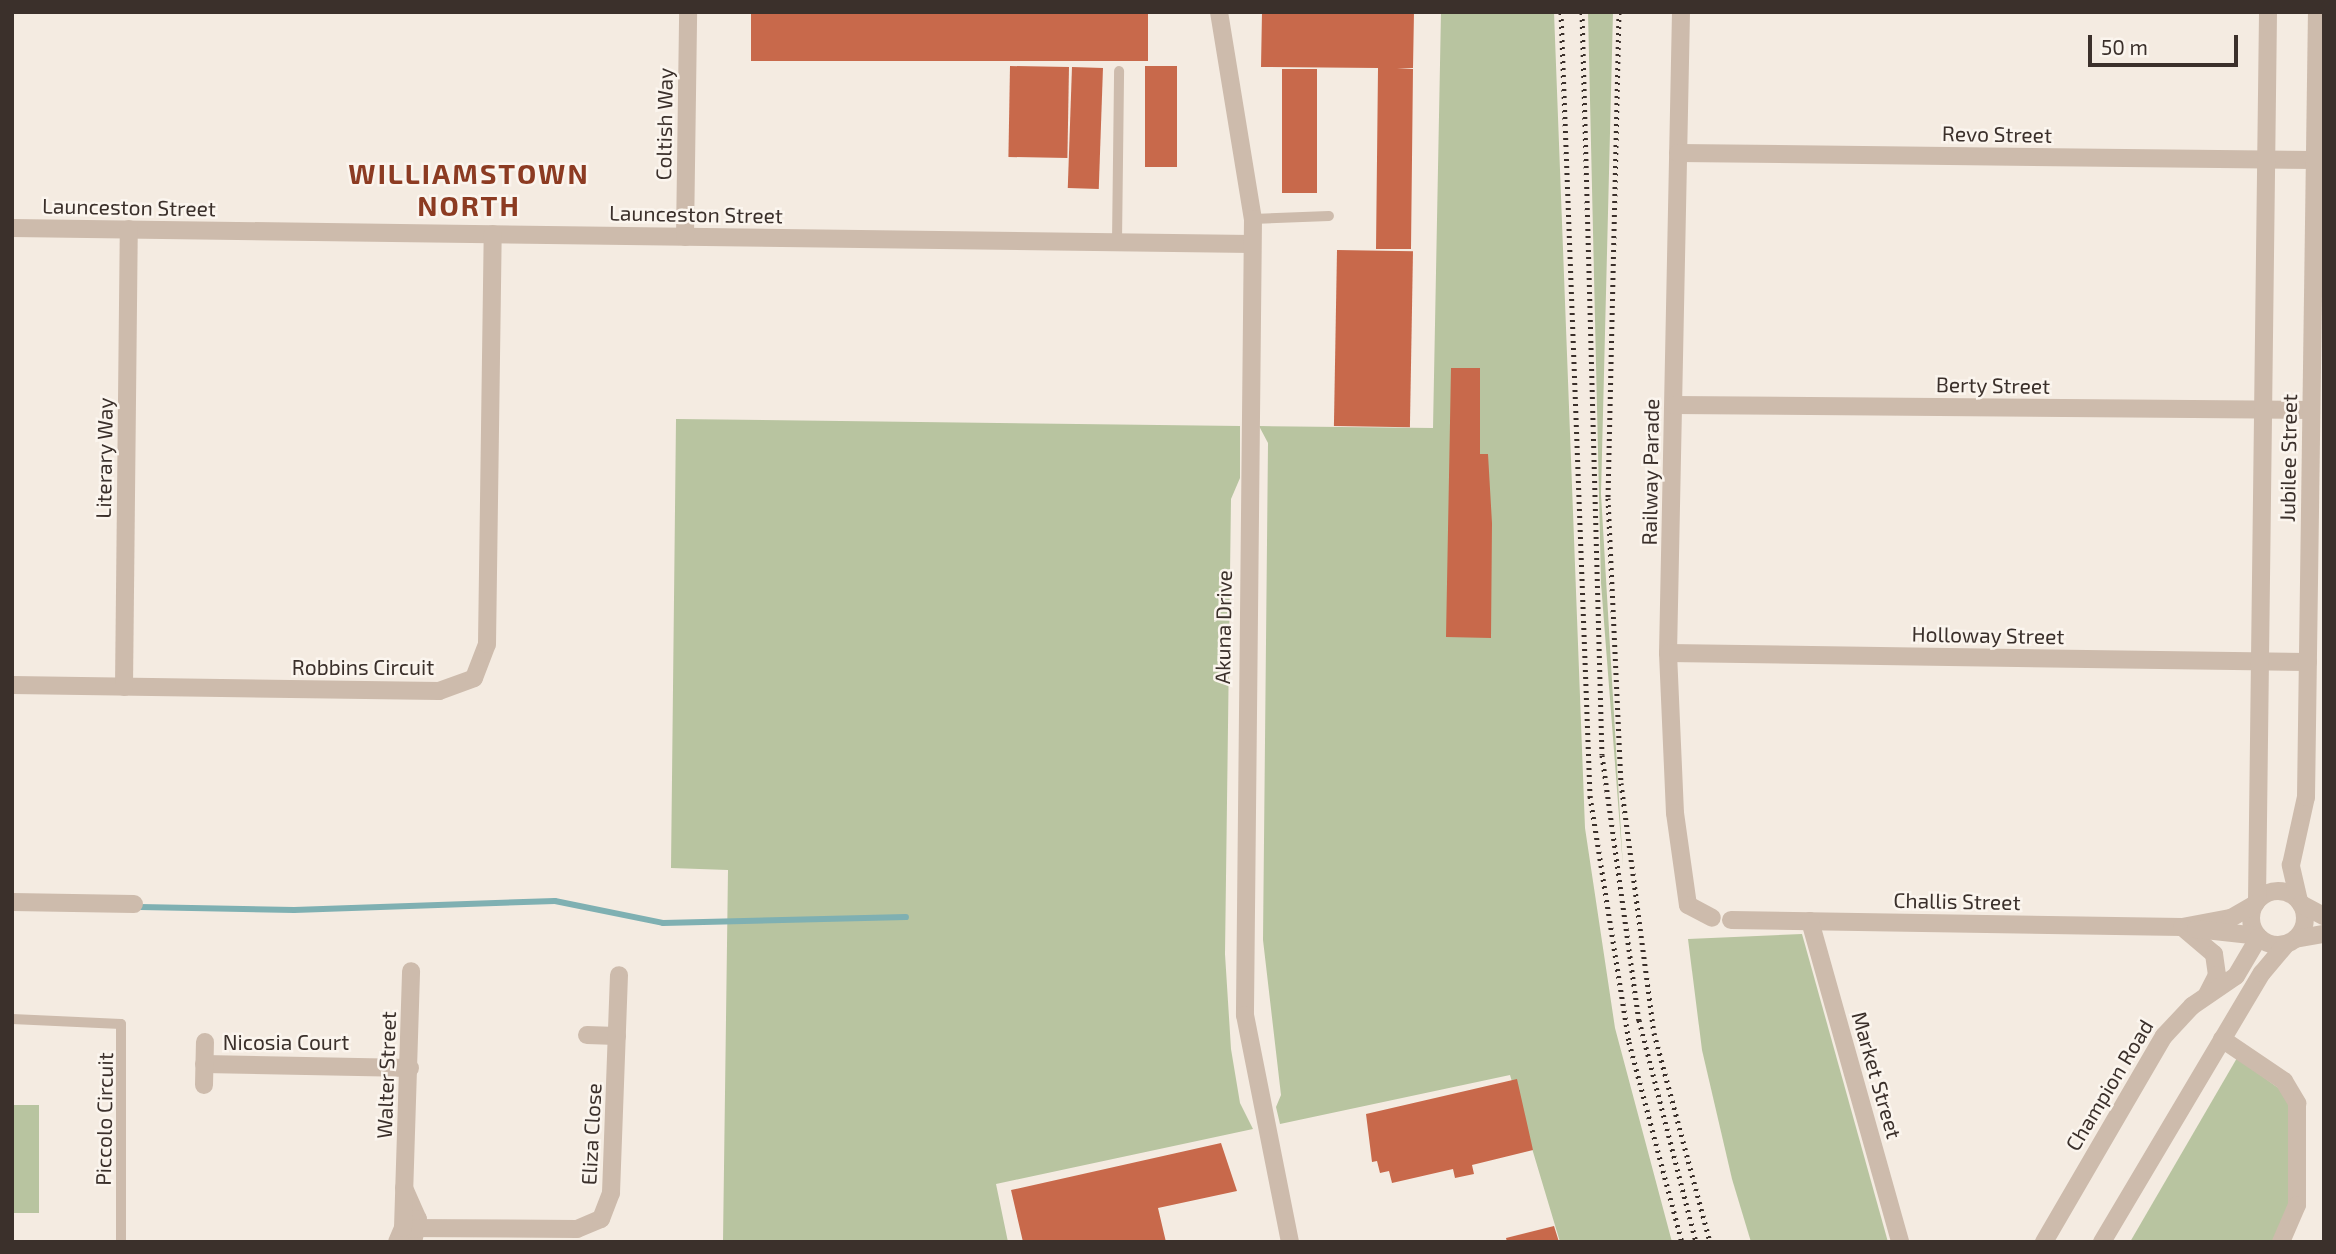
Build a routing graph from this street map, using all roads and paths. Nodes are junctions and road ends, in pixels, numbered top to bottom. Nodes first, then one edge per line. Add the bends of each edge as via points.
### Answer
1 (688, 12) edge
2 (1219, 12) edge
3 (1681, 12) edge
4 (2268, 12) edge
5 (2317, 12) edge
6 (2320, 39) edge
7 (1119, 71) dead end
8 (1678, 153) junction
9 (2265, 159) junction
10 (2315, 160) junction
11 (1329, 216) dead end
12 (1253, 219) junction
13 (12, 228) edge
14 (130, 229) junction
15 (493, 234) junction
16 (685, 237) junction
17 (1117, 242) junction
18 (1252, 244) junction
19 (1674, 405) junction
20 (2261, 410) junction
21 (2312, 410) junction
22 (1668, 653) junction
23 (2260, 661) junction
24 (2308, 662) junction
25 (12, 685) edge
26 (124, 687) junction
27 (12, 902) edge
28 (2300, 902) junction
29 (2256, 903) junction
30 (134, 904) dead end
31 (2324, 916) edge
32 (1712, 918) dead end
33 (1731, 920) dead end
34 (1810, 921) junction
35 (2182, 926) junction
36 (2324, 934) edge
37 (2259, 937) junction
38 (2291, 942) junction
39 (411, 971) dead end
40 (619, 975) dead end
41 (2204, 998) junction
42 (12, 1019) edge
43 (587, 1035) dead end
44 (617, 1036) junction
45 (2222, 1038) junction
46 (205, 1042) dead end
47 (204, 1064) junction
48 (410, 1068) junction
49 (204, 1086) dead end
50 (408, 1235) edge
51 (121, 1242) edge
52 (1290, 1242) edge
53 (1900, 1242) edge
54 (2044, 1242) edge
55 (2102, 1242) edge
56 (2281, 1242) edge

1 - 16 street, Coltish Way
2 - 12 street, Akuna Drive
3 - 8 street, Railway Parade
4 - 9 street, Jubilee Street
5 - 6 street, Jubilee Street
6 - 10 street, Jubilee Street
7 - 17 lane
8 - 9 street, Revo Street
8 - 19 street, Railway Parade
9 - 10 street, Revo Street
9 - 20 street, Jubilee Street
10 - 21 street, Jubilee Street
11 - 12 lane
12 - 18 street, Akuna Drive
13 - 14 street, Launceston Street
14 - 15 street, Launceston Street
14 - 26 street, Literary Way
15 - 16 street, Launceston Street
15 - 26 street, Robbins Circuit via 487,644 474,678 439,691
16 - 17 street, Launceston Street
17 - 18 street, Launceston Street
18 - 52 street, Akuna Drive via 1241,930 1254,1078
19 - 20 street, Berty Street
19 - 22 street, Railway Parade
20 - 21 street, Berty Street
20 - 23 street, Jubilee Street
21 - 24 street, Jubilee Street
22 - 23 street, Holloway Street
22 - 32 street, Railway Parade via 1675,813 1688,905
23 - 24 street, Holloway Street
23 - 29 street, Jubilee Street
24 - 28 street, Jubilee Street via 2306,804 2291,865
25 - 26 street, Robbins Circuit
27 - 30 street
28 - 29 street via 2276,891
28 - 31 street
28 - 38 street via 2305,922
29 - 35 street, Challis Street via 2231,918
29 - 37 street via 2251,921
33 - 34 street, Challis Street
34 - 35 street, Challis Street
34 - 53 street, Market Street
35 - 37 street, Challis Street
35 - 41 street via 2204,940 2217,963
36 - 38 street
37 - 38 street
37 - 41 street, Champion Road via 2236,976
38 - 45 street
39 - 48 street, Walter Street
40 - 44 street, Eliza Close
41 - 54 street, Champion Road via 2175,1020 2152,1052
42 - 51 lane, Piccolo Circuit via 121,1024
43 - 44 street
44 - 50 street, Eliza Close via 611,1193 601,1219 577,1229
45 - 55 street
45 - 56 street via 2284,1081 2297,1103 2297,1205
46 - 47 street
47 - 48 street, Nicosia Court
47 - 49 street
48 - 50 street, Walter Street via 404,1181

